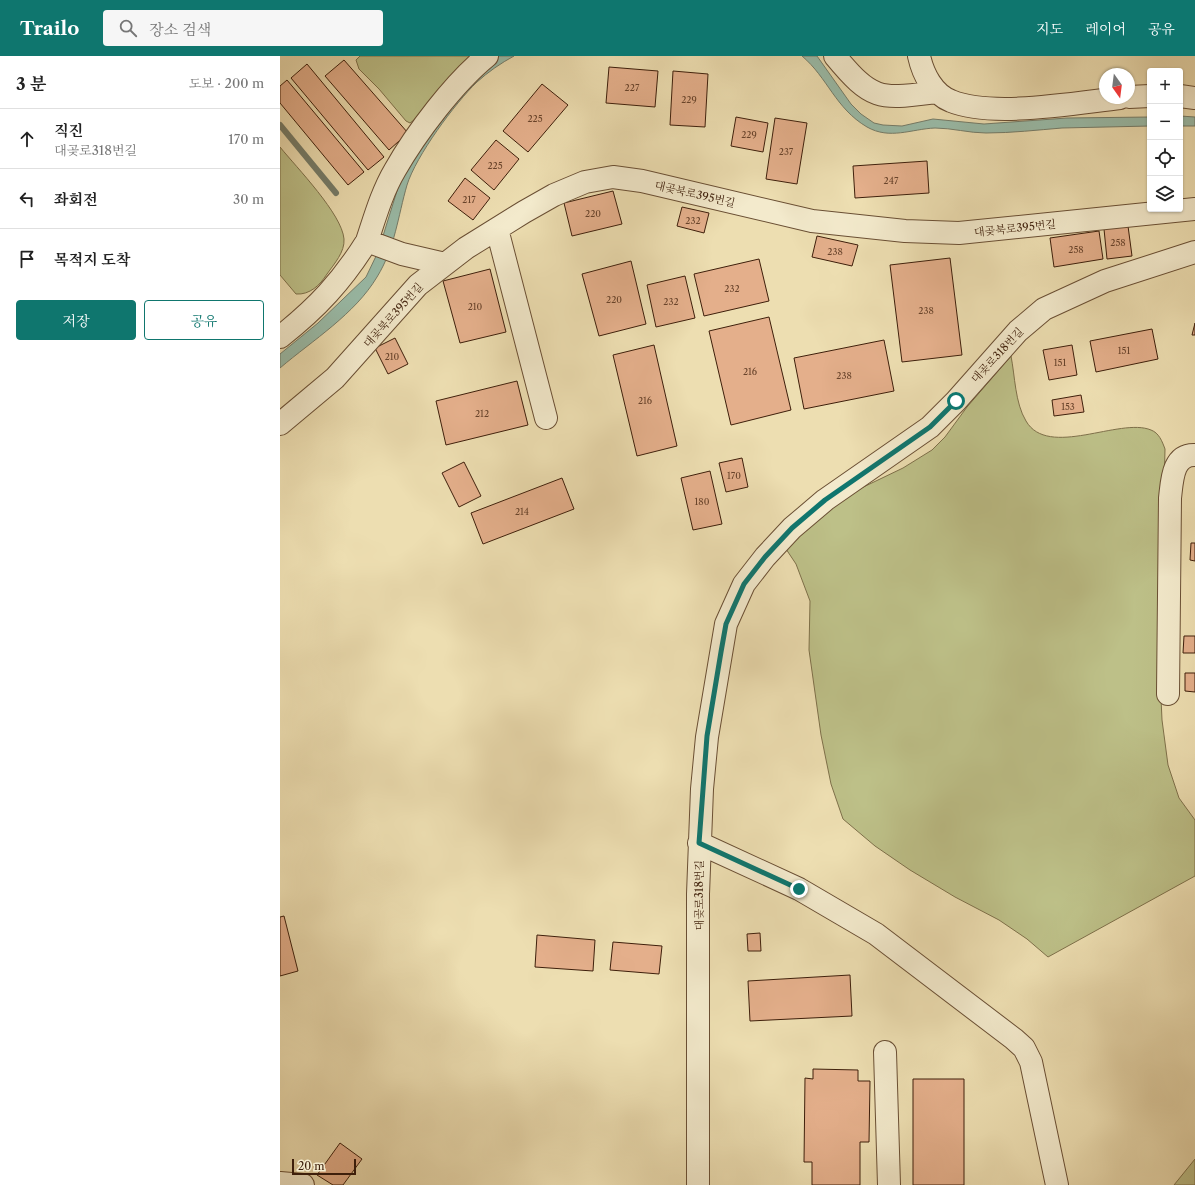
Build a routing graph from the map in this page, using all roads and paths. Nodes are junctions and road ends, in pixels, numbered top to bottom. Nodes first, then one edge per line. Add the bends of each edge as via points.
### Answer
1 (487, 56) edge
2 (835, 56) edge
3 (919, 56) edge
4 (937, 92) junction
5 (1147, 96) edge
6 (1183, 96) edge
7 (1135, 97) edge
8 (1195, 98) edge
9 (1099, 100) edge
10 (1195, 209) edge
11 (497, 229) junction
12 (372, 242) junction
13 (1195, 252) edge
14 (445, 264) junction
15 (280, 337) edge
16 (546, 418) dead end
17 (280, 424) edge
18 (1195, 455) edge
19 (1168, 694) dead end
20 (699, 843) junction
21 (885, 1052) dead end
22 (280, 1183) edge
23 (303, 1185) edge
24 (698, 1185) edge
25 (889, 1185) edge
26 (1057, 1185) edge

1 - 12 street via 464,75 395,170 379,206
2 - 4 street via 855,80 875,94 896,98
3 - 4 street via 928,80
4 - 9 street via 950,101 973,108 1009,109
5 - 7 street
6 - 8 street
10 - 11 street, 대곶북로395번길 via 959,233 905,231 812,221 613,177 584,182 554,195
11 - 14 street, 대곶북로395번길
11 - 16 street
12 - 14 street via 402,254
12 - 15 street via 309,314
13 - 20 street, 대곶로318번길 via 1105,281 1044,310 1018,331 930,427 825,500 792,528 765,557 744,584 726,624 707,736
14 - 17 street, 대곶북로395번길 via 418,285 334,378
18 - 19 street via 1181,459 1173,470 1170,498
20 - 24 street, 대곶로318번길
20 - 26 street via 799,889 876,934 1014,1038 1024,1048 1031,1062
21 - 25 street
22 - 23 street

